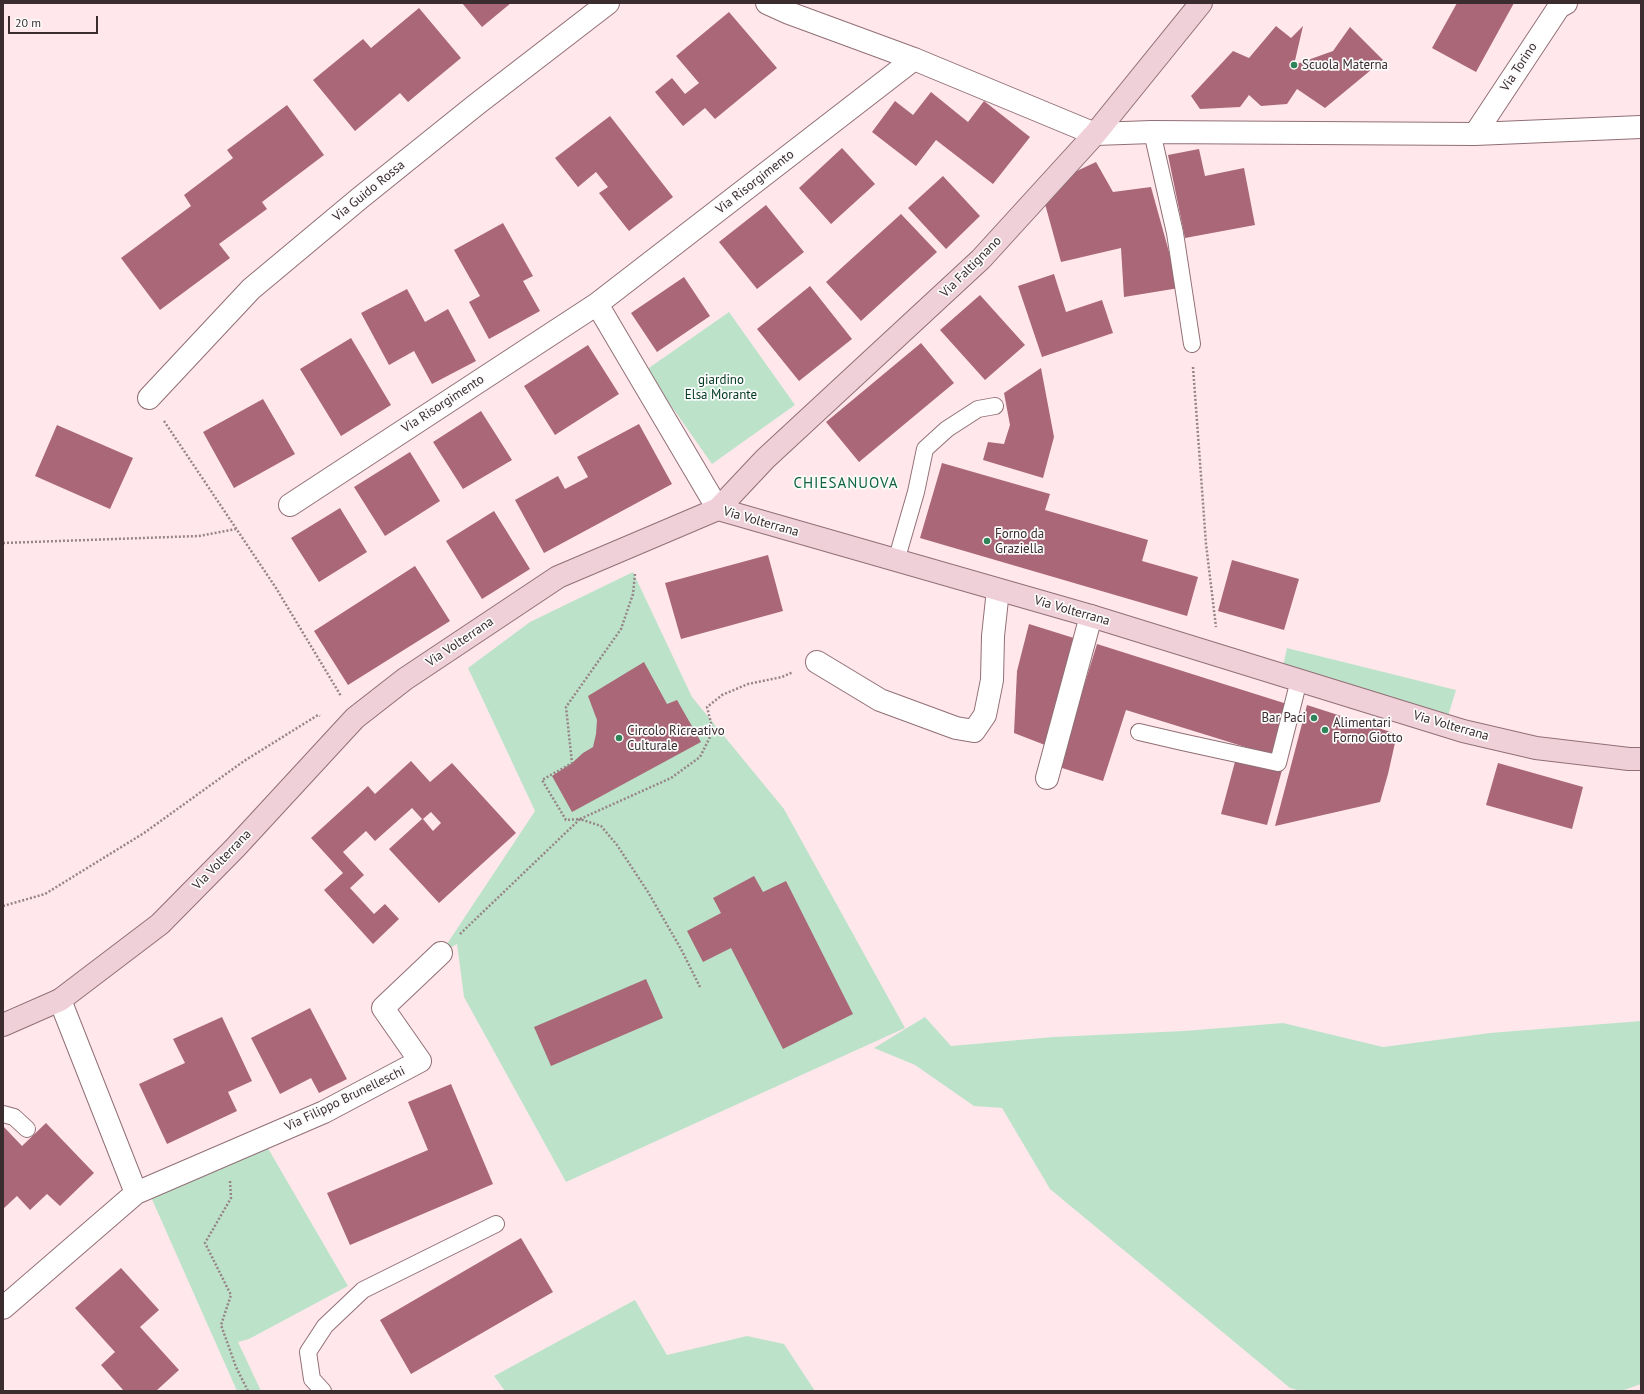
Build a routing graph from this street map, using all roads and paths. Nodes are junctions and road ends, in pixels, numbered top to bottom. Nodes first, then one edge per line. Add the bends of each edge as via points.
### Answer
1 (608, 3) edge
2 (767, 3) edge
3 (1201, 3) edge
4 (1566, 3) edge
5 (914, 59) junction
6 (1641, 127) edge
7 (1152, 132) junction
8 (1095, 134) junction
9 (1475, 134) junction
10 (597, 304) junction
11 (1192, 344) joint
12 (149, 398) joint
13 (995, 406) dead end
14 (290, 505) dead end
15 (718, 509) junction
16 (236, 529) junction
17 (3, 542) edge
18 (639, 543) junction
19 (896, 560) junction
20 (998, 590) junction
21 (1091, 616) junction
22 (1219, 656) junction
23 (817, 662) joint
24 (1300, 680) junction
25 (355, 718) junction
26 (1139, 732) dead end
27 (1641, 759) edge
28 (1047, 778) dead end
29 (580, 820) junction
30 (3, 906) edge
31 (441, 953) joint
32 (700, 987) dead end
33 (60, 1000) junction
34 (3, 1025) edge
35 (3, 1114) edge
36 (27, 1128) dead end
37 (228, 1154) junction
38 (136, 1193) junction
39 (496, 1224) dead end
40 (3, 1308) edge
41 (248, 1391) edge
42 (323, 1391) edge

1 - 12 street, Via Guido Rossa via 453,124 251,289
2 - 5 street
3 - 8 main road, Via Faltignano
4 - 9 street, Via Torino via 1559,7
5 - 8 street
5 - 10 street, Via Risorgimento
6 - 9 street
7 - 8 street
7 - 9 street
7 - 11 lane via 1174,233
8 - 15 main road, Via Faltignano via 980,259 765,459
10 - 14 street, Via Risorgimento
10 - 15 street
11 - 22 path via 1206,544
12 - 16 path
13 - 19 lane via 978,409 947,429 925,449 916,492
15 - 18 main road, Via Volterrana
15 - 19 main road, Via Volterrana
16 - 17 path via 199,536
16 - 25 path via 276,588
18 - 25 main road, Via Volterrana via 558,577 405,679
18 - 29 path via 633,594 621,629 566,707 572,763 542,780 566,820
19 - 20 main road, Via Volterrana
20 - 21 main road, Via Volterrana
20 - 23 street via 992,680 985,715 974,731 956,728 880,700
21 - 22 main road, Via Volterrana
21 - 28 street
22 - 24 main road, Via Volterrana
23 - 29 path via 782,677 748,684 722,695 707,707 713,731 700,757 671,778
24 - 26 lane via 1278,763
24 - 27 main road, Via Volterrana via 1471,733 1536,748
25 - 30 path via 318,715 244,761 144,833 45,894
25 - 33 main road, Via Volterrana via 160,924
29 - 31 path
29 - 32 path via 601,826 617,845 648,892
31 - 37 street, Via Filippo Brunelleschi via 383,1008 420,1061 324,1112
33 - 34 main road, Via Volterrana
33 - 38 street
35 - 36 lane via 14,1117
37 - 38 street, Via Filippo Brunelleschi
37 - 41 path via 231,1198 205,1243 231,1295 221,1325 236,1367
38 - 40 street, Via Filippo Brunelleschi
39 - 42 lane via 364,1290 325,1326 308,1352 312,1379

